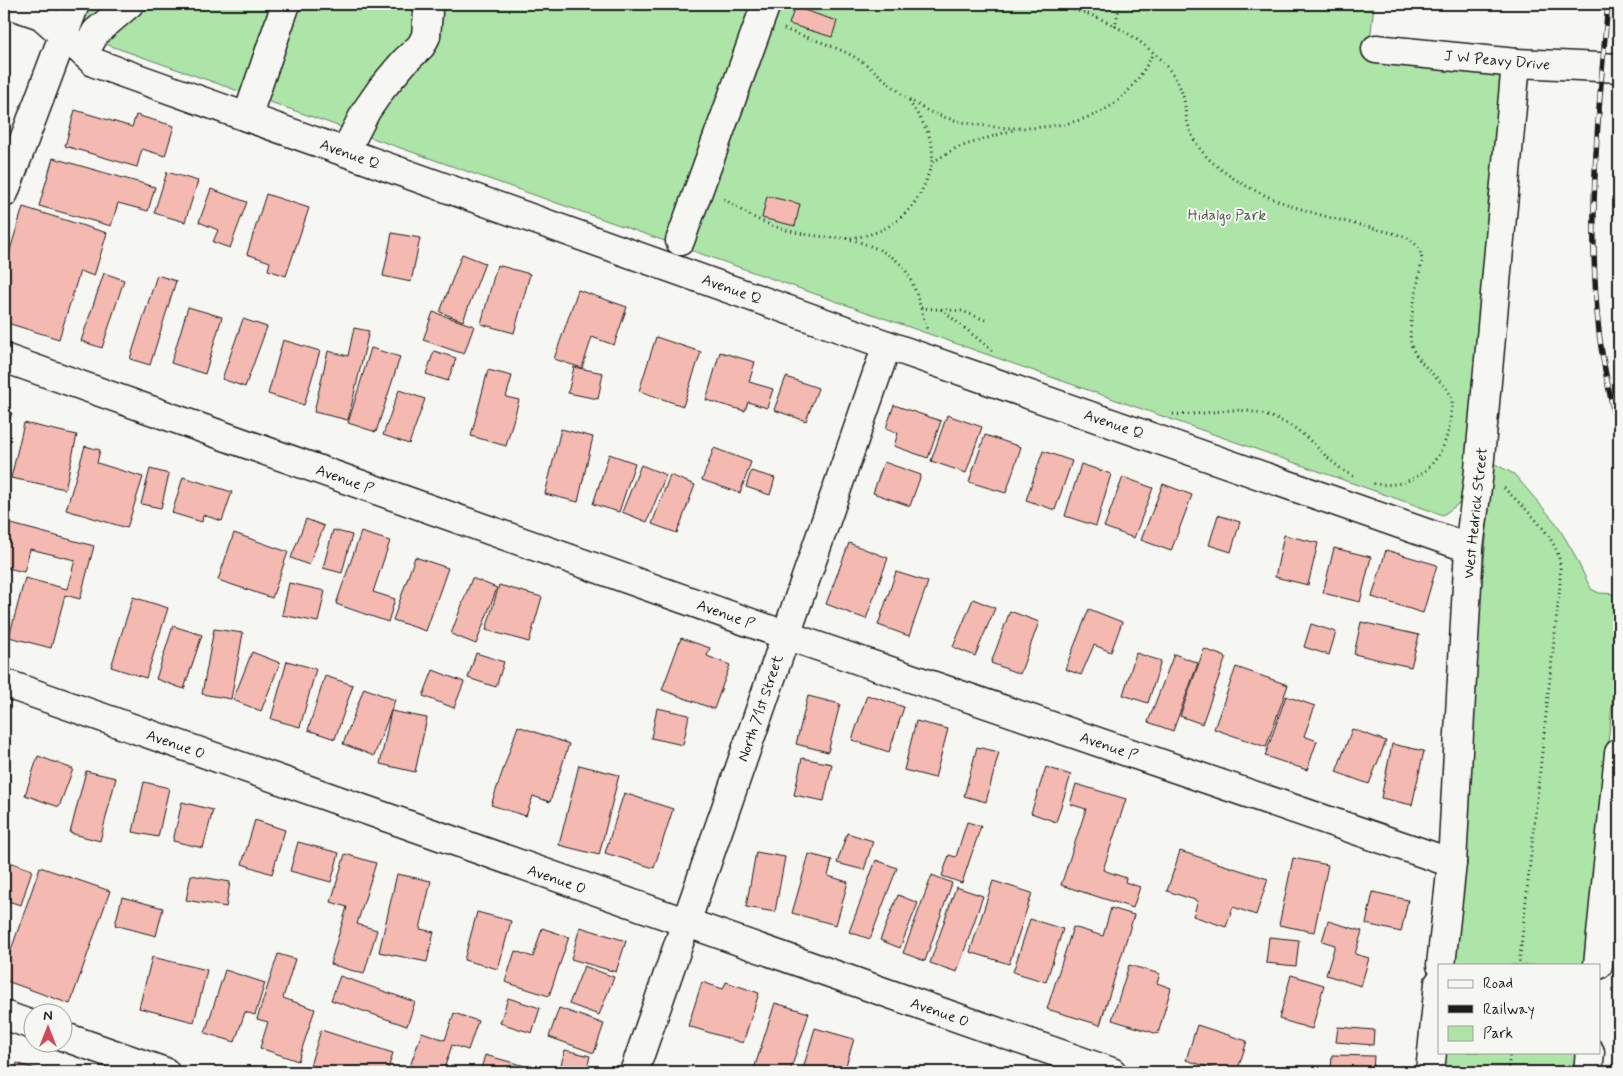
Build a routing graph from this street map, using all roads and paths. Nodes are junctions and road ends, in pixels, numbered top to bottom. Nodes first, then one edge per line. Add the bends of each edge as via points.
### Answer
1 (9, 4) edge
2 (76, 4) edge
3 (129, 4) edge
4 (286, 4) edge
5 (1044, 4) edge
6 (1120, 4) edge
7 (431, 7) edge
8 (763, 12) edge
9 (1115, 27) junction
10 (64, 35) junction
11 (1376, 49) dead end
12 (84, 53) junction
13 (1153, 53) junction
14 (1516, 63) junction
15 (1619, 68) edge
16 (908, 100) junction
17 (247, 117) junction
18 (1015, 130) junction
19 (345, 152) junction
20 (933, 162) junction
21 (700, 185) junction
22 (4, 193) edge
23 (844, 238) junction
24 (680, 241) dead end
25 (921, 308) junction
26 (941, 309) junction
27 (985, 320) dead end
28 (887, 344) junction
29 (995, 352) dead end
30 (4, 358) edge
31 (937, 362) junction
32 (1169, 414) dead end
33 (1359, 479) dead end
34 (1478, 480) junction
35 (1366, 482) dead end
36 (1469, 548) junction
37 (785, 635) junction
38 (4, 683) edge
39 (1619, 753) edge
40 (1452, 863) junction
41 (686, 924) junction
42 (1441, 964) edge
43 (1519, 964) edge
44 (1598, 964) edge
45 (1438, 993) edge
46 (4, 1015) edge
47 (22, 1021) edge
48 (72, 1039) edge
49 (1510, 1054) edge
50 (1590, 1054) edge
51 (165, 1072) edge
52 (634, 1072) edge
53 (1112, 1072) edge
54 (1430, 1072) edge
55 (1508, 1072) edge
56 (1588, 1072) edge

1 - 10 street, Avenue Q via 41,16
2 - 10 street
3 - 12 street via 96,32
4 - 17 street
5 - 9 path via 1096,17
6 - 9 path
7 - 19 street via 421,46 382,88
8 - 16 path via 862,62
8 - 21 street
9 - 13 path
10 - 12 street, Avenue Q
10 - 22 street
11 - 14 street, J W Peavy Drive
12 - 17 street, Avenue Q via 95,63
13 - 18 path via 1133,85 1120,99 1101,111 1050,126
13 - 35 path via 1178,82 1190,133 1198,147 1226,174 1293,206 1404,236 1418,245 1422,252 1410,343 1421,362 1452,398 1448,432 1437,460 1426,471 1410,480 1392,484
14 - 15 street, J W Peavy Drive
14 - 34 street, West Hedrick Street
16 - 18 path via 959,121
16 - 20 path via 931,141
17 - 19 street, Avenue Q
18 - 20 path via 956,148
19 - 28 street, Avenue Q
20 - 23 path via 924,190 897,222 877,233
21 - 23 path via 758,219 794,232
21 - 24 street
23 - 25 path via 881,249 895,258 908,272
25 - 26 path
25 - 31 path
26 - 27 path
26 - 29 path
28 - 31 street, Avenue Q
28 - 37 street, North 71st Street
30 - 37 street, Avenue P
31 - 36 street, Avenue Q
32 - 33 path via 1235,410 1271,417 1294,428 1328,460
34 - 36 street, West Hedrick Street
34 - 43 path via 1503,487 1527,510 1555,548 1560,567 1560,602
36 - 40 street, West Hedrick Street
37 - 40 street, Avenue P
37 - 41 street, North 71st Street
38 - 41 street, Avenue O
39 - 44 street
40 - 42 street, West Hedrick Street
41 - 52 street, North 71st Street
41 - 53 street, Avenue O
45 - 54 street
46 - 47 street
48 - 51 street
49 - 55 path
50 - 56 street

